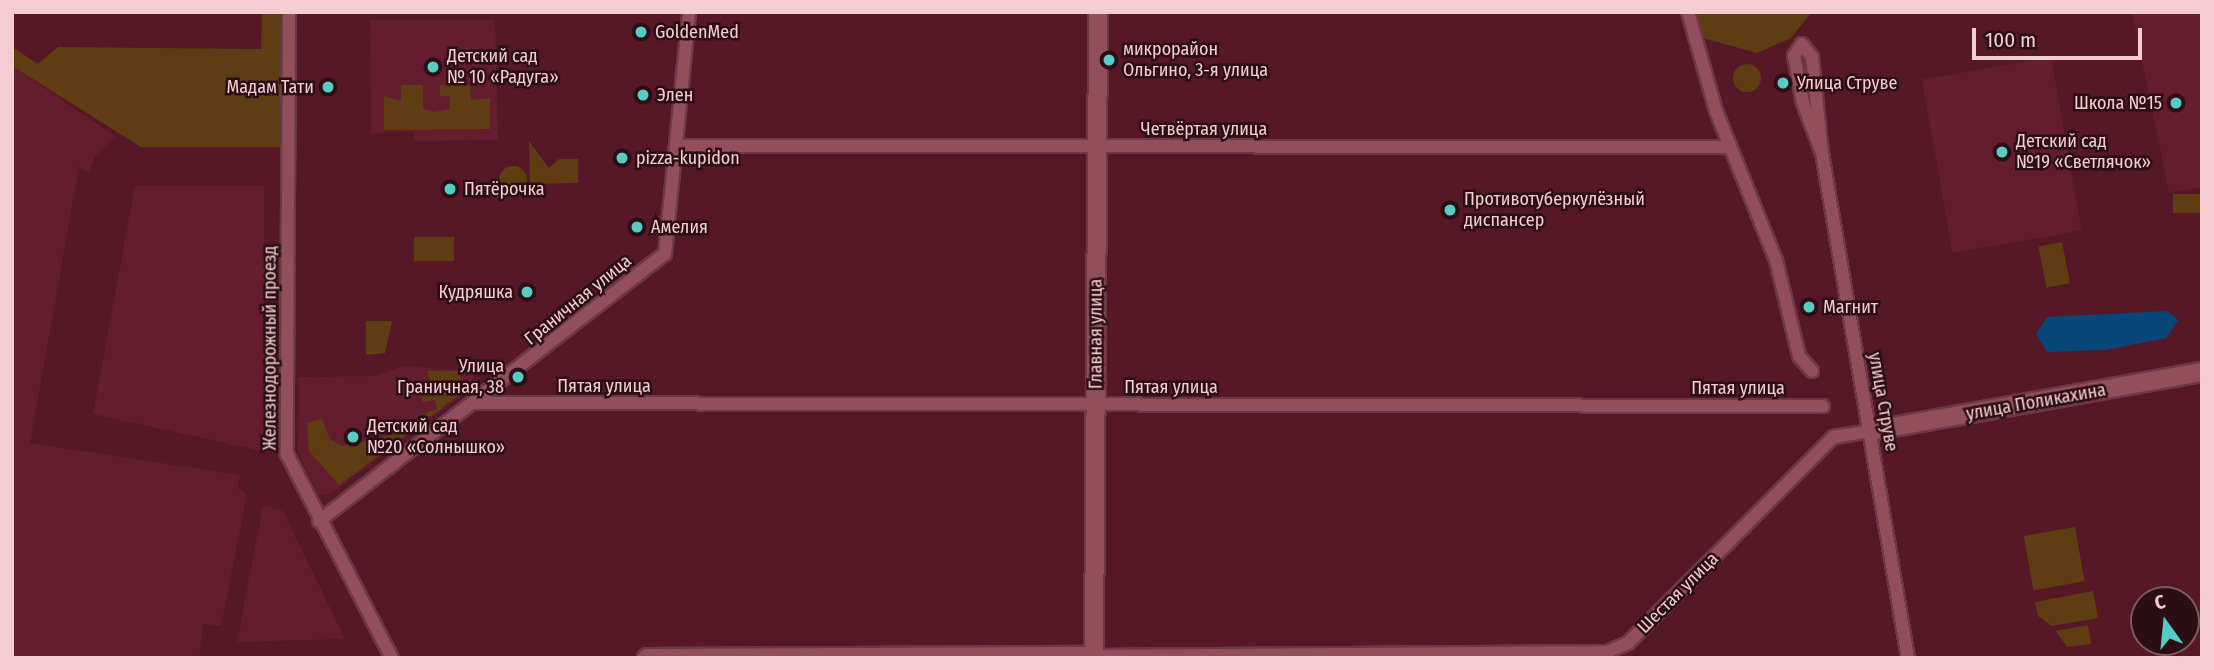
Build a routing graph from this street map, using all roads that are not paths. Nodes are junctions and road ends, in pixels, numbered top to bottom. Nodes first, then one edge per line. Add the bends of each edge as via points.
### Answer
1 (289, 12) edge
2 (689, 12) edge
3 (1098, 12) edge
4 (1688, 12) edge
5 (677, 146) junction
6 (1097, 146) junction
7 (1730, 147) junction
8 (1822, 153) junction
9 (1812, 371) dead end
10 (2202, 372) edge
11 (476, 403) junction
12 (1096, 404) junction
13 (1823, 406) dead end
14 (1870, 431) junction
15 (318, 521) junction
16 (1094, 656) junction
17 (392, 658) edge
18 (647, 658) edge
19 (1908, 658) edge

1 - 15 street, Железнодорожный проезд via 289,464
2 - 5 street, Граничная улица
3 - 6 street, Главная улица
4 - 7 street
5 - 6 street, Четвёртая улица
5 - 11 street, Граничная улица via 664,254
6 - 7 street, Четвёртая улица
6 - 12 street, Главная улица
7 - 9 street via 1776,260 1799,356
8 - 8 street, улица Струве via 1812,57 1802,44 1794,56 1801,95
8 - 14 street, улица Струве
10 - 14 street, улица Поликахина
11 - 12 street, Пятая улица
11 - 15 street, Граничная улица
12 - 13 street, Пятая улица
12 - 16 street, Главная улица
14 - 16 street, Шестая улица via 1833,437 1628,643 1607,652
14 - 19 street, улица Струве
15 - 17 street, Железнодорожный проезд
16 - 18 street, Шестая улица

